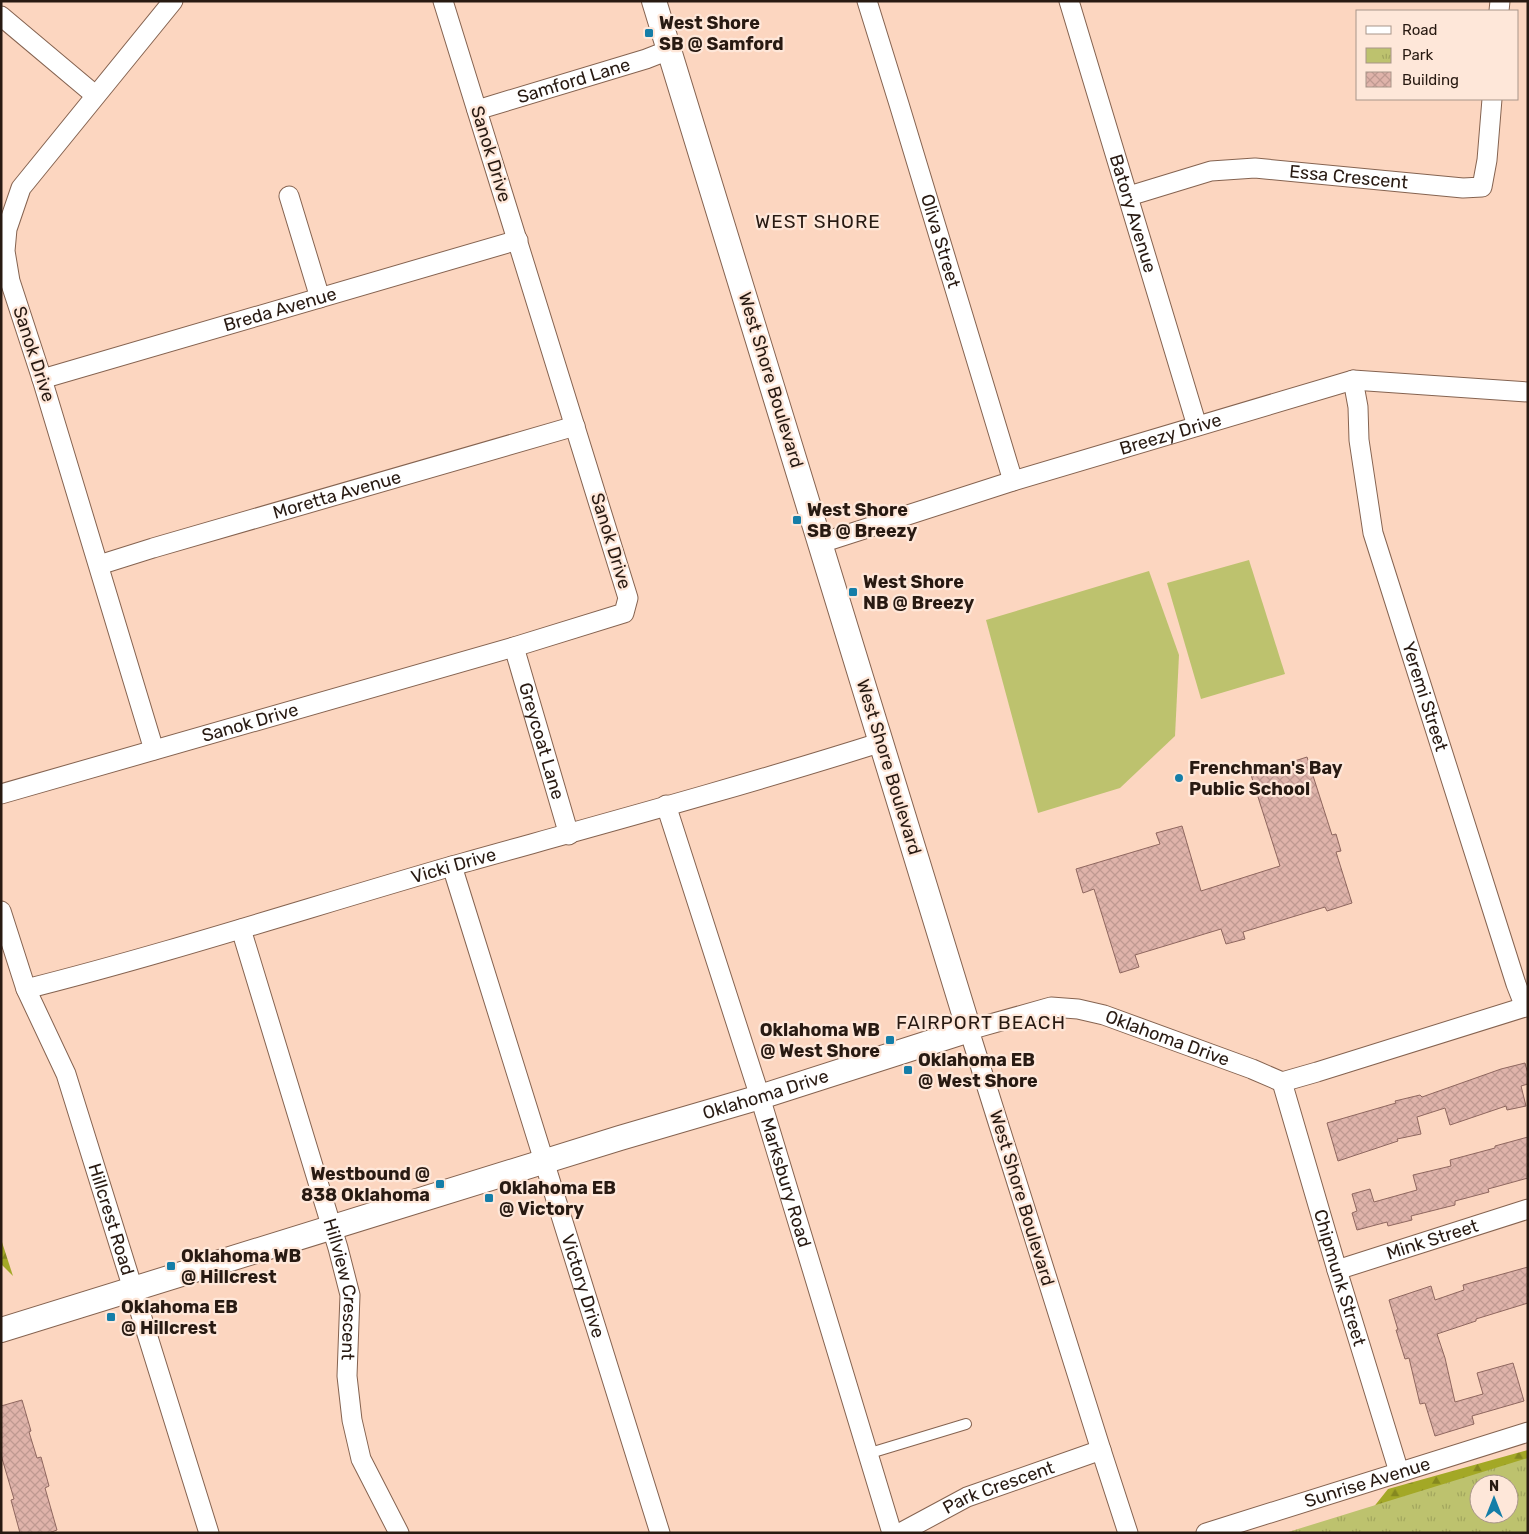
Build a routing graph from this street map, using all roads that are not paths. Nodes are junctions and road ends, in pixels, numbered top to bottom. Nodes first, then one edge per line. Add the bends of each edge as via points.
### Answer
1 (173, 1) edge
2 (443, 1) edge
3 (654, 1) edge
4 (866, 1) edge
5 (1070, 1) edge
6 (1, 16) edge
7 (669, 50) junction
8 (95, 95) junction
9 (1492, 100) edge
10 (478, 110) junction
11 (289, 196) dead end
12 (1129, 196) junction
13 (518, 240) junction
14 (320, 298) junction
15 (42, 379) junction
16 (1353, 380) junction
17 (1528, 392) edge
18 (575, 426) junction
19 (1197, 426) junction
20 (1013, 481) junction
21 (821, 543) junction
22 (99, 566) junction
23 (514, 647) junction
24 (882, 742) junction
25 (154, 750) junction
26 (1, 794) edge
27 (666, 805) junction
28 (569, 834) junction
29 (452, 866) junction
30 (1, 911) edge
31 (241, 929) junction
32 (26, 989) junction
33 (1526, 1006) edge
34 (969, 1030) junction
35 (1282, 1082) junction
36 (760, 1097) junction
37 (544, 1162) junction
38 (1528, 1209) edge
39 (331, 1227) junction
40 (1337, 1270) junction
41 (133, 1288) junction
42 (1, 1330) edge
43 (966, 1424) dead end
44 (1528, 1432) edge
45 (1101, 1450) junction
46 (868, 1454) junction
47 (1399, 1472) junction
48 (209, 1533) edge
49 (399, 1533) edge
50 (660, 1533) edge
51 (892, 1533) edge
52 (900, 1533) edge
53 (1128, 1533) edge
54 (1206, 1533) edge

1 - 8 street, Sanok Drive
2 - 10 street, Sanok Drive
3 - 7 street, West Shore Boulevard
4 - 20 street, Oliva Street
5 - 12 street, Batory Avenue
6 - 8 street
7 - 10 street, Samford Lane
7 - 21 street, West Shore Boulevard
8 - 15 street, Sanok Drive via 21,188 7,229 5,251 10,280
9 - 12 street, Essa Crescent via 1482,187 1463,188 1255,168 1211,171
10 - 13 street, Sanok Drive
11 - 14 street
12 - 19 street, Batory Avenue
13 - 14 street, Breda Avenue
13 - 18 street, Sanok Drive
14 - 15 street, Breda Avenue
15 - 22 street, Sanok Drive
16 - 17 street, Breezy Drive
16 - 19 street, Breezy Drive
16 - 33 street, Yeremi Street via 1373,533 1516,984
18 - 22 street, Moretta Avenue
18 - 23 street, Sanok Drive via 628,598 624,613
19 - 20 street, Breezy Drive
20 - 21 street, Breezy Drive
21 - 24 street, West Shore Boulevard
22 - 25 street, Sanok Drive
23 - 25 street, Sanok Drive
23 - 28 street, Greycoat Lane
24 - 27 street, Vicki Drive
24 - 34 street, West Shore Boulevard
25 - 26 street, Sanok Drive
27 - 28 street, Vicki Drive
27 - 36 street, Marksbury Road
28 - 29 street, Vicki Drive
29 - 31 street, Vicki Drive
29 - 37 street, Victory Drive
30 - 32 street, Hillcrest Road
31 - 32 street, Vicki Drive
31 - 39 street, Hillview Crescent
32 - 41 street, Hillcrest Road via 66,1074
33 - 35 street
34 - 35 street, Oklahoma Drive via 1050,1008 1078,1008
34 - 36 street, Oklahoma Drive
34 - 45 street, West Shore Boulevard
35 - 40 street, Chipmunk Street
36 - 37 street, Oklahoma Drive
36 - 46 street, Marksbury Road
37 - 39 street, Oklahoma Drive
37 - 50 street, Victory Drive
38 - 40 street, Mink Street
39 - 41 street, Oklahoma Drive
39 - 49 street, Hillview Crescent via 350,1295 348,1376 352,1420 361,1459
40 - 47 street, Chipmunk Street
41 - 42 street, Oklahoma Drive
41 - 48 street, Hillcrest Road
43 - 46 lane
44 - 47 street, Sunrise Avenue
45 - 52 street, Park Crescent via 967,1497
45 - 53 street, West Shore Boulevard
46 - 51 street, Marksbury Road
47 - 54 street, Sunrise Avenue

